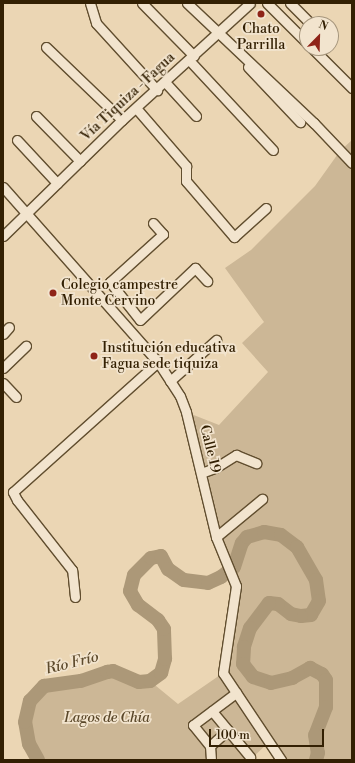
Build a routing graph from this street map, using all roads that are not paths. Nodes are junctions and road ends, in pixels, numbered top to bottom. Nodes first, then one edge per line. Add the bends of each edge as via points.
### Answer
1 (90, 3) edge
2 (142, 3) edge
3 (187, 3) edge
4 (250, 3) edge
5 (267, 3) edge
6 (290, 3) edge
7 (303, 16) edge
8 (218, 33) junction
9 (299, 35) edge
10 (46, 47) dead end
11 (320, 56) edge
12 (192, 58) junction
13 (165, 82) junction
14 (352, 88) edge
15 (157, 90) junction
16 (136, 108) junction
17 (36, 116) dead end
18 (196, 116) dead end
19 (122, 120) junction
20 (300, 122) dead end
21 (17, 140) dead end
22 (273, 150) dead end
23 (80, 161) junction
24 (352, 163) edge
25 (57, 183) junction
26 (3, 187) edge
27 (266, 208) dead end
28 (26, 213) junction
29 (153, 223) dead end
30 (3, 236) edge
31 (207, 281) dead end
32 (122, 297) junction
33 (109, 307) junction
34 (216, 340) dead end
35 (26, 346) dead end
36 (158, 362) junction
37 (3, 368) edge
38 (170, 381) junction
39 (3, 383) edge
40 (16, 397) dead end
41 (256, 463) dead end
42 (201, 473) junction
43 (262, 499) dead end
44 (216, 537) junction
45 (75, 597) dead end
46 (236, 693) junction
47 (212, 711) junction
48 (228, 730) junction
49 (210, 746) junction
50 (250, 757) dead end
51 (211, 760) edge
52 (281, 760) edge

1 - 15 street via 96,23
2 - 12 street
3 - 8 street
4 - 8 street, Vía Tiquiza - Fagua
5 - 9 street
6 - 7 street
8 - 12 street, Vía Tiquiza - Fagua
8 - 20 street
8 - 24 street via 314,123
10 - 19 street
11 - 14 street
12 - 13 street, Vía Tiquiza - Fagua
12 - 22 street
13 - 15 street, Vía Tiquiza - Fagua
13 - 18 street
15 - 16 street, Vía Tiquiza - Fagua
16 - 19 street, Vía Tiquiza - Fagua
16 - 27 street via 186,166 186,181 234,237
17 - 23 street
19 - 23 street, Vía Tiquiza - Fagua
21 - 25 street
23 - 25 street, Vía Tiquiza - Fagua
25 - 28 street, Vía Tiquiza - Fagua
26 - 28 street, Calle 19
28 - 30 street, Vía Tiquiza - Fagua
28 - 33 street, Calle 19
29 - 32 street via 163,234 110,282
31 - 32 street via 195,268 140,320
32 - 33 street
33 - 36 street, Calle 19
34 - 38 street
35 - 37 street
36 - 38 street, Calle 19
36 - 45 street via 13,492 72,570
38 - 42 street, Calle 19 via 180,396 186,412
39 - 40 street
41 - 42 street via 236,455
42 - 44 street, Calle 19
43 - 44 street
44 - 46 street, Calle 19 via 234,580 235,599 223,673
46 - 47 street
46 - 52 street, Calle 19
47 - 48 street
47 - 49 street via 193,725
48 - 49 street
48 - 50 street
49 - 51 street

